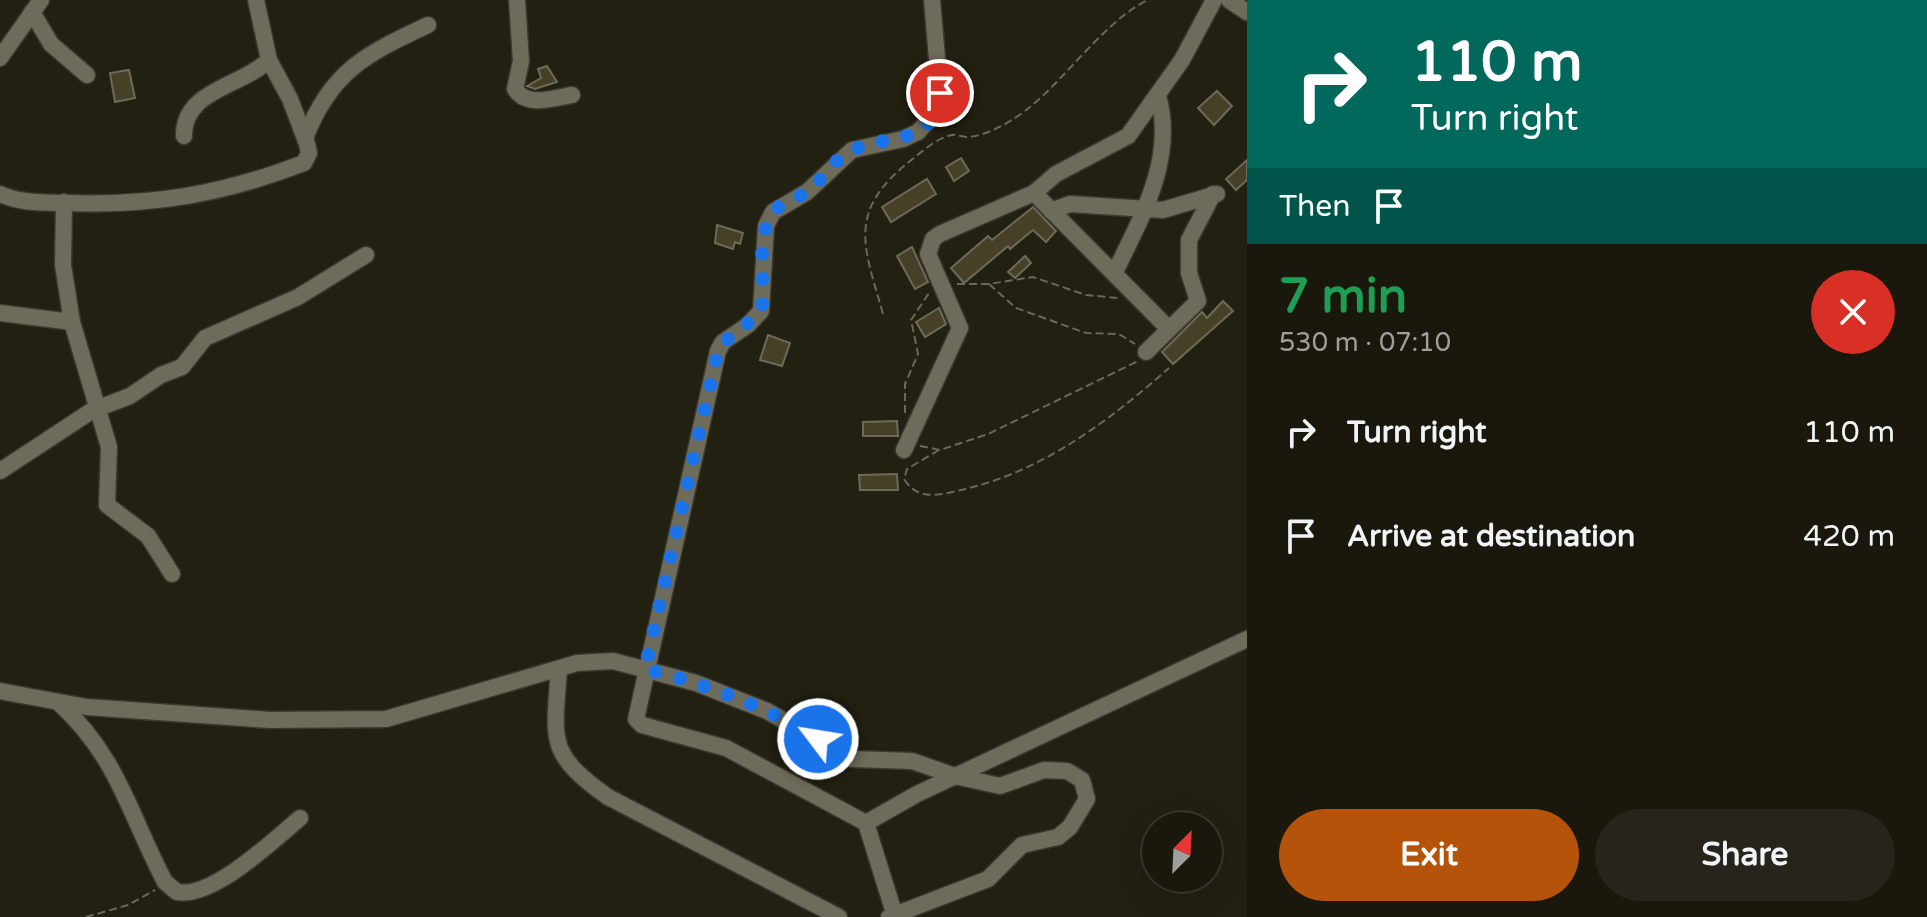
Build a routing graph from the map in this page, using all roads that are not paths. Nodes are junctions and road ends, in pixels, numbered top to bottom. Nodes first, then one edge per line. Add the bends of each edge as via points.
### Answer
1 (256, 0) edge
2 (517, 0) edge
3 (932, 0) edge
4 (1214, 0) edge
5 (1229, 0) edge
6 (37, 6) edge
7 (1247, 12) edge
8 (428, 25) dead end
9 (0, 58) edge
10 (269, 60) junction
11 (87, 75) dead end
12 (572, 95) dead end
13 (1158, 96) junction
14 (184, 136) dead end
15 (305, 138) junction
16 (1034, 193) junction
17 (0, 194) edge
18 (64, 202) junction
19 (1145, 210) junction
20 (1051, 211) junction
21 (366, 255) dead end
22 (1115, 272) junction
23 (0, 313) edge
24 (72, 322) junction
25 (1169, 329) junction
26 (1146, 352) road end
27 (96, 409) junction
28 (906, 446) road end
29 (0, 471) edge
30 (172, 574) dead end
31 (1247, 639) edge
32 (559, 669) junction
33 (645, 669) junction
34 (0, 691) edge
35 (59, 703) junction
36 (955, 776) junction
37 (300, 818) dead end
38 (866, 823) junction
39 (892, 916) edge
40 (839, 917) edge

1 - 10 street
2 - 12 street via 519,96 534,101
3 - 33 street via 940,93 928,123 903,139 852,150 807,192 783,204 766,226 761,311 718,351
4 - 13 street
5 - 7 street
6 - 9 street
6 - 11 street via 51,44
8 - 15 street via 348,68 319,106
10 - 14 street via 191,107
10 - 15 street
13 - 16 street via 1128,136 1069,166
13 - 19 street via 1159,164
15 - 18 street via 309,153 304,163 259,181 179,200
16 - 20 street
16 - 28 street via 933,239 928,254 960,328
17 - 18 street via 28,203
18 - 24 street via 63,265
19 - 20 street via 1070,204
19 - 22 street
19 - 25 street via 1217,194 1189,240 1189,273 1198,301
20 - 22 street
21 - 27 street via 290,301 205,338 182,367
22 - 25 street
23 - 24 street
24 - 27 street
25 - 26 street
27 - 29 street
27 - 30 street via 109,447 107,505 148,536
31 - 36 street
32 - 33 street via 593,660
32 - 35 street via 386,719 270,720
32 - 40 street via 556,736 562,758 578,775 608,797
33 - 36 street via 767,711 852,759 912,761
33 - 38 street via 638,722 738,754
34 - 35 street
35 - 37 street via 102,750 165,882 183,893 252,858
36 - 38 street
36 - 39 street via 1000,786 1044,770 1067,771 1082,780 1087,799 1058,837 1022,845 988,879
38 - 39 street

